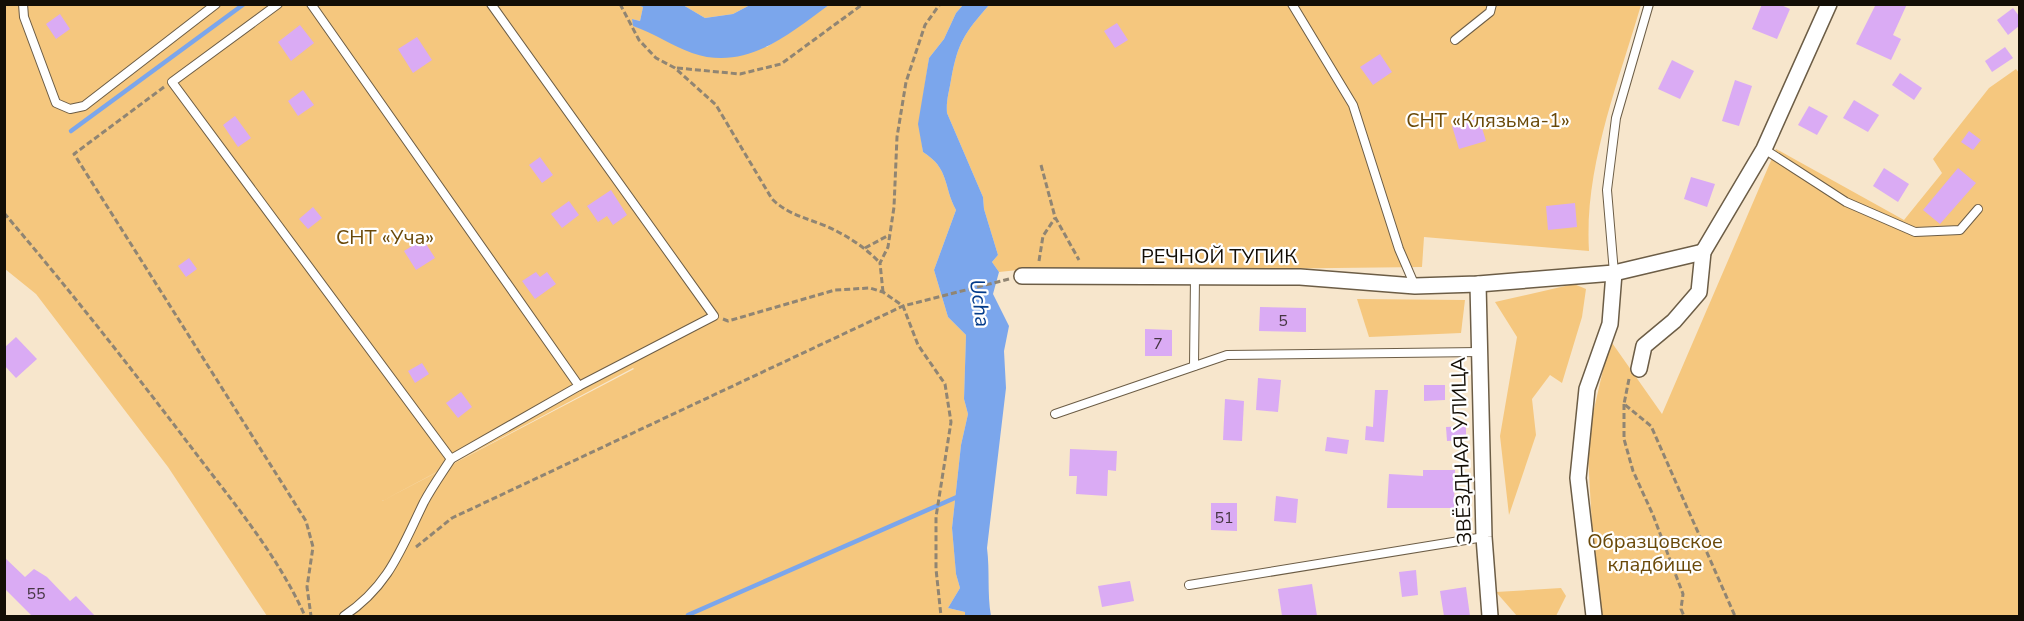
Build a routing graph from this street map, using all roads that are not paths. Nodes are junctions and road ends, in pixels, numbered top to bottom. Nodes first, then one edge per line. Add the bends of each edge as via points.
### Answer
1 (23, 4) edge
2 (216, 4) edge
3 (278, 4) edge
4 (311, 4) edge
5 (491, 4) edge
6 (1292, 4) edge
7 (1492, 4) edge
8 (1649, 4) edge
9 (1829, 4) edge
10 (1455, 40) dead end
11 (1764, 149) junction
12 (1978, 209) dead end
13 (1703, 252) junction
14 (1614, 273) junction
15 (1030, 275) road end
16 (1195, 278) junction
17 (1478, 284) junction
18 (1415, 286) junction
19 (1480, 352) junction
20 (1194, 366) junction
21 (1639, 369) road end
22 (579, 387) junction
23 (1055, 414) dead end
24 (452, 459) junction
25 (1484, 537) junction
26 (1189, 585) dead end
27 (344, 616) edge
28 (1490, 616) edge
29 (1594, 616) edge

1 - 2 lane via 56,103 69,109 84,106
3 - 24 lane via 171,82
4 - 22 lane
5 - 22 lane via 714,316
6 - 18 lane via 1353,105
7 - 10 lane via 1490,12
8 - 14 lane via 1616,118 1606,190
9 - 11 street
11 - 12 lane via 1846,202 1915,232 1960,230
11 - 13 street
13 - 14 street, РЕЧНОЙ ТУПИК
13 - 21 street via 1699,292 1674,321 1644,346
14 - 17 street, РЕЧНОЙ ТУПИК
14 - 29 street via 1610,324 1587,389 1578,478
15 - 16 street, РЕЧНОЙ ТУПИК
16 - 18 street, РЕЧНОЙ ТУПИК via 1300,277
16 - 20 lane
17 - 18 street, РЕЧНОЙ ТУПИК
17 - 19 street, ЗВЁЗДНАЯ УЛИЦА
19 - 20 lane via 1227,355
19 - 25 street, ЗВЁЗДНАЯ УЛИЦА
20 - 23 lane
22 - 24 lane
24 - 27 lane via 425,499 397,563 362,604
25 - 26 lane
25 - 28 street, ЗВЁЗДНАЯ УЛИЦА

